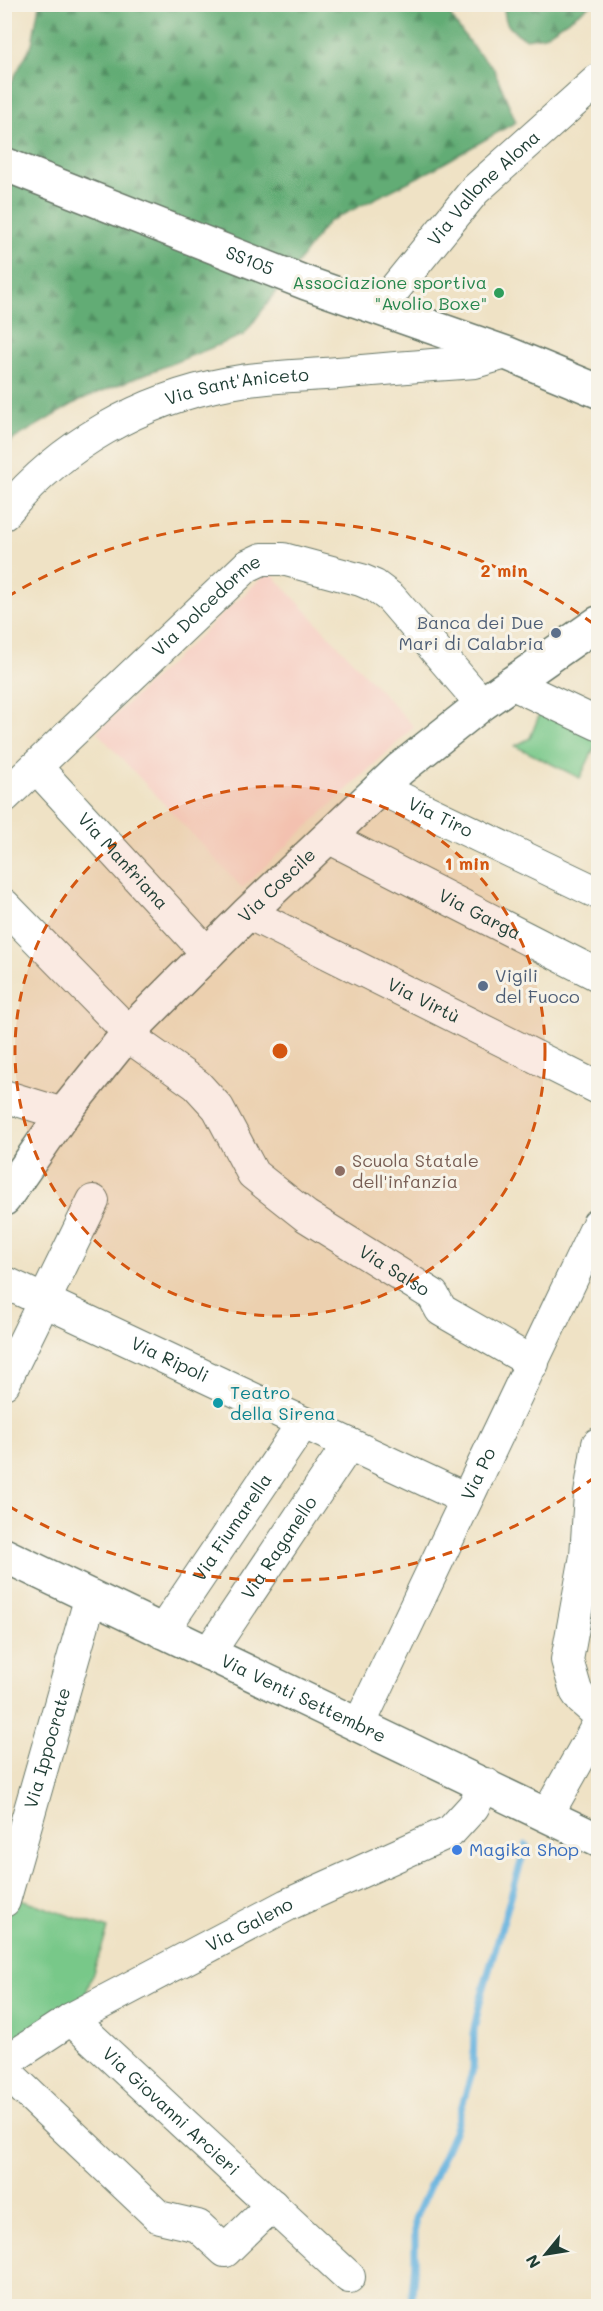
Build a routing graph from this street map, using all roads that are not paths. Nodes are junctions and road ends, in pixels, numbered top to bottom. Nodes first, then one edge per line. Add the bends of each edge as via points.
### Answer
1 (598, 80) edge
2 (4, 164) edge
3 (380, 308) junction
4 (506, 353) junction
5 (598, 391) edge
6 (4, 514) edge
7 (598, 623) edge
8 (511, 683) junction
9 (482, 704) junction
10 (598, 724) edge
11 (36, 767) junction
12 (379, 788) junction
13 (4, 797) edge
14 (330, 838) junction
15 (598, 893) edge
16 (4, 904) edge
17 (248, 914) junction
18 (208, 954) junction
19 (598, 975) edge
20 (129, 1032) junction
21 (598, 1088) edge
22 (4, 1096) edge
23 (63, 1114) junction
24 (4, 1199) edge
25 (93, 1201) dead end
26 (598, 1224) edge
27 (4, 1282) edge
28 (44, 1301) junction
29 (533, 1364) junction
30 (4, 1383) edge
31 (303, 1423) junction
32 (349, 1444) junction
33 (598, 1444) edge
34 (466, 1498) junction
35 (6, 1555) edge
36 (91, 1596) junction
37 (162, 1632) junction
38 (208, 1654) junction
39 (598, 1714) edge
40 (359, 1725) junction
41 (598, 1725) edge
42 (486, 1784) junction
43 (547, 1815) junction
44 (598, 1840) edge
45 (7, 1883) edge
46 (71, 2019) junction
47 (4, 2063) edge
48 (4, 2070) edge
49 (272, 2205) junction
50 (349, 2277) dead end

1 - 3 street, Via Vallone Alona via 475,190
2 - 3 main road, SS105 / SS105 via 306,283
3 - 4 main road, SS105 / SS105
4 - 5 main road, SS105 / SS105
4 - 6 street, Via Sant'Aniceto via 475,362 230,382 170,398 84,441 33,483
7 - 8 main road, Via Coscile
8 - 9 main road, Via Coscile
8 - 10 street
9 - 11 street, Via Dolcedorme via 391,598 375,586 283,559 262,559 247,567
9 - 12 main road, Via Coscile
11 - 13 street, Via Dolcedorme
11 - 18 street, Via Manfriana
12 - 14 main road, Via Coscile
12 - 15 street, Via Tiro
14 - 17 main road, Via Coscile
14 - 19 street, Via Garga
16 - 20 street
17 - 18 main road, Via Coscile
17 - 21 street, Via Virtù
18 - 20 main road, Via Coscile
20 - 23 main road, Via Coscile
20 - 29 street, Via Salso via 142,1046 197,1085 218,1108 253,1174 306,1216 433,1295 441,1310
22 - 23 street
23 - 24 main road, Via Coscile
25 - 28 street
26 - 29 street, Via Po
27 - 28 street, Via Ripoli
28 - 30 street
28 - 31 street, Via Ripoli
29 - 34 street, Via Po
31 - 32 street, Via Ripoli
31 - 37 street, Via Fiumarella
32 - 34 street, Via Ripoli
32 - 38 street, Via Raganello
33 - 39 street via 586,1556 567,1660 576,1691
34 - 40 street, Via Po
35 - 36 main road, Via Venti Settembre
36 - 37 main road, Via Venti Settembre
36 - 45 street, Via Ippocrate
37 - 38 main road, Via Venti Settembre
38 - 40 main road, Via Venti Settembre
40 - 42 main road, Via Venti Settembre
41 - 43 street
42 - 43 main road, Via Venti Settembre
42 - 46 street, Via Galeno via 473,1807 451,1831 287,1905
43 - 44 main road, Via Venti Settembre
46 - 47 street, Via Galeno
46 - 49 street, Via Giovanni Arcieri
48 - 49 street via 159,2217 198,2226 225,2251
49 - 50 street, Via Giovanni Arcieri

